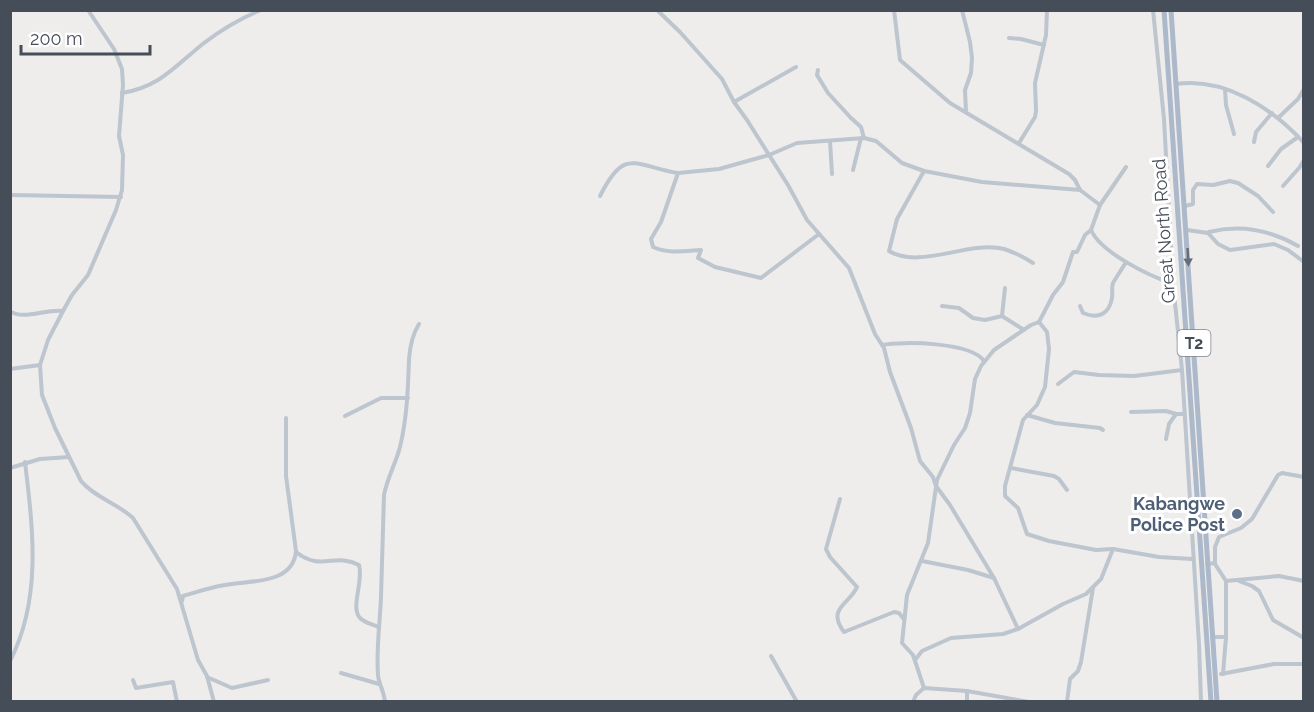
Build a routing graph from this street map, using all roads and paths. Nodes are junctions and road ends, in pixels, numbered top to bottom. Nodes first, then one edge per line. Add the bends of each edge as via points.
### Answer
1 (88, 10) edge
2 (261, 10) edge
3 (657, 10) edge
4 (894, 10) edge
5 (962, 10) edge
6 (1047, 10) edge
7 (1153, 10) edge
8 (1164, 10) edge
9 (1171, 10) edge
10 (1009, 38) dead end
11 (1044, 45) junction
12 (796, 67) dead end
13 (818, 70) dead end
14 (1176, 84) junction
15 (1224, 88) junction
16 (1304, 89) edge
17 (122, 93) junction
18 (734, 102) junction
19 (966, 112) junction
20 (1272, 113) junction
21 (1278, 118) junction
22 (1234, 134) dead end
23 (1298, 137) junction
24 (862, 138) junction
25 (830, 141) junction
26 (1254, 142) dead end
27 (1019, 143) junction
28 (1304, 143) edge
29 (769, 155) junction
30 (1304, 160) edge
31 (1268, 166) dead end
32 (1126, 167) dead end
33 (853, 170) dead end
34 (924, 171) junction
35 (678, 173) junction
36 (832, 174) dead end
37 (1283, 186) dead end
38 (1080, 190) junction
39 (10, 195) edge
40 (600, 196) dead end
41 (120, 197) junction
42 (1100, 205) junction
43 (1185, 206) junction
44 (1273, 212) dead end
45 (1091, 230) junction
46 (1187, 230) junction
47 (1208, 233) junction
48 (819, 234) junction
49 (1299, 246) dead end
50 (1126, 262) junction
51 (1304, 262) edge
52 (1033, 263) dead end
53 (1173, 284) junction
54 (1005, 288) dead end
55 (942, 306) dead end
56 (1080, 306) dead end
57 (10, 311) edge
58 (63, 311) junction
59 (1002, 316) junction
60 (1039, 322) junction
61 (419, 324) dead end
62 (1024, 330) junction
63 (882, 345) junction
64 (984, 361) junction
65 (40, 365) junction
66 (10, 369) edge
67 (1182, 370) junction
68 (1058, 384) dead end
69 (408, 398) junction
70 (1131, 412) dead end
71 (1176, 414) junction
72 (1184, 414) junction
73 (1026, 415) junction
74 (345, 416) dead end
75 (286, 418) dead end
76 (1103, 430) dead end
77 (1166, 439) dead end
78 (69, 458) junction
79 (25, 462) junction
80 (10, 468) edge
81 (1011, 468) junction
82 (1304, 477) edge
83 (936, 486) junction
84 (1067, 490) dead end
85 (840, 499) dead end
86 (1113, 549) junction
87 (296, 551) junction
88 (1192, 559) junction
89 (922, 561) junction
90 (1215, 563) junction
91 (1207, 564) junction
92 (994, 578) junction
93 (1226, 581) junction
94 (1239, 581) junction
95 (1304, 581) edge
96 (1093, 588) junction
97 (181, 602) junction
98 (904, 620) junction
99 (378, 627) junction
100 (1018, 629) junction
101 (1212, 637) junction
102 (1226, 637) junction
103 (1304, 638) edge
104 (771, 656) dead end
105 (10, 660) edge
106 (915, 660) junction
107 (1304, 664) edge
108 (342, 673) dead end
109 (1223, 674) junction
110 (1215, 675) junction
111 (207, 676) junction
112 (133, 680) dead end
113 (268, 680) dead end
114 (379, 684) junction
115 (924, 688) junction
116 (967, 691) junction
117 (177, 702) edge
118 (214, 702) edge
119 (385, 702) edge
120 (797, 702) edge
121 (913, 702) edge
122 (967, 702) edge
123 (1029, 702) edge
124 (1067, 702) edge
125 (1201, 702) edge
126 (1210, 702) edge
127 (1217, 702) edge

1 - 17 street via 121,66
2 - 17 street via 219,33 156,83
3 - 18 street via 713,69
4 - 19 street via 900,60
5 - 19 street via 972,58 965,90
6 - 11 street
7 - 53 street via 1164,119
8 - 126 main road, Great North Road / T2
9 - 14 main road, Great North Road / T2
10 - 11 street
11 - 27 street via 1035,83 1035,117
12 - 18 street
13 - 24 street via 828,93 861,127
14 - 15 street via 1201,83
14 - 43 main road, Great North Road / T2
15 - 20 street
15 - 22 street
16 - 21 street
17 - 41 street
18 - 29 street
19 - 27 street
20 - 21 street
20 - 26 street via 1254,135
21 - 23 street
23 - 28 street
23 - 31 street via 1281,149
24 - 25 street
24 - 33 street
24 - 34 street via 876,141 902,163
25 - 29 street via 797,143
25 - 36 street
27 - 38 street via 1069,174
29 - 35 street via 719,169
29 - 48 street
30 - 37 street
32 - 42 street
34 - 38 street via 982,182
34 - 52 street via 897,219 889,251 920,258 994,248
35 - 40 street via 632,162 612,174
35 - 48 street via 651,239 653,247 679,252 701,250 698,258 715,267 761,278
38 - 42 street
39 - 41 street
41 - 58 street via 88,274
42 - 45 street
43 - 44 street via 1193,204 1197,184 1230,181 1258,196
43 - 46 main road, Great North Road / T2
45 - 50 street via 1100,244
45 - 60 street via 1077,252 1073,252 1063,282
46 - 47 street
46 -> 91 main road, Great North Road / T2
47 - 49 street via 1223,229 1263,231
47 - 51 street via 1230,250 1274,244
48 - 63 street via 849,268
50 - 53 street
50 - 56 street via 1113,283 1106,313 1094,316 1083,313
53 - 67 street
54 - 59 street
55 - 59 street via 959,308 973,318
57 - 58 street via 18,315
58 - 65 street
59 - 62 street
60 - 62 street
60 - 73 street via 1047,333 1049,349 1045,387 1037,405
61 - 69 street via 411,339
62 - 64 street
63 - 64 street via 927,344 966,350
63 - 83 street via 917,455
64 - 83 street via 975,379 965,428 942,467
65 - 66 street
65 - 78 street via 42,395
67 - 68 street via 1134,376 1074,372
67 - 72 street
69 - 74 street via 381,398
69 - 99 street via 400,444 384,495
70 - 71 street
71 - 72 street
71 - 77 street
72 - 88 street
73 - 76 street
73 - 81 street
75 - 87 street via 286,476
78 - 79 street
78 - 97 street via 87,488 133,518 172,580
79 - 80 street
79 - 105 street via 33,575 25,627
81 - 84 street via 1054,476
81 - 86 street via 1005,496 1018,508 1027,534 1096,550
82 - 90 street via 1278,475 1252,519 1219,537
83 - 89 street via 932,525
83 - 92 street
85 - 98 street via 827,553 857,587 839,609 842,629 844,632 894,612
86 - 88 street
86 - 96 street via 1101,579
87 - 97 street via 295,560 284,573 270,579 218,586 183,596
87 - 99 street via 313,562 342,559 359,565 362,574 356,610 365,622
88 - 125 street
89 - 92 street
89 - 98 street via 908,591
90 - 91 street
90 - 93 street
91 - 101 main road, Great North Road / T2
92 - 100 street
93 - 94 street
93 - 102 street
94 - 95 street via 1279,576
94 - 103 street via 1259,591 1273,620
96 - 100 street
96 - 124 street via 1081,662 1070,679
97 - 111 street via 196,655
98 - 106 street via 902,643
99 - 114 street
100 - 106 street via 951,638 922,651
101 - 102 street
101 - 110 main road, Great North Road / T2
102 - 109 street
104 - 120 street
106 - 115 street
107 - 109 street via 1274,664
108 - 114 street
109 - 110 street
110 - 127 main road, Great North Road / T2
111 - 113 street via 232,688
111 - 118 street
112 - 117 street via 136,688 173,682
114 - 119 street
115 - 116 street
115 - 121 street
116 - 122 street
116 - 123 street

